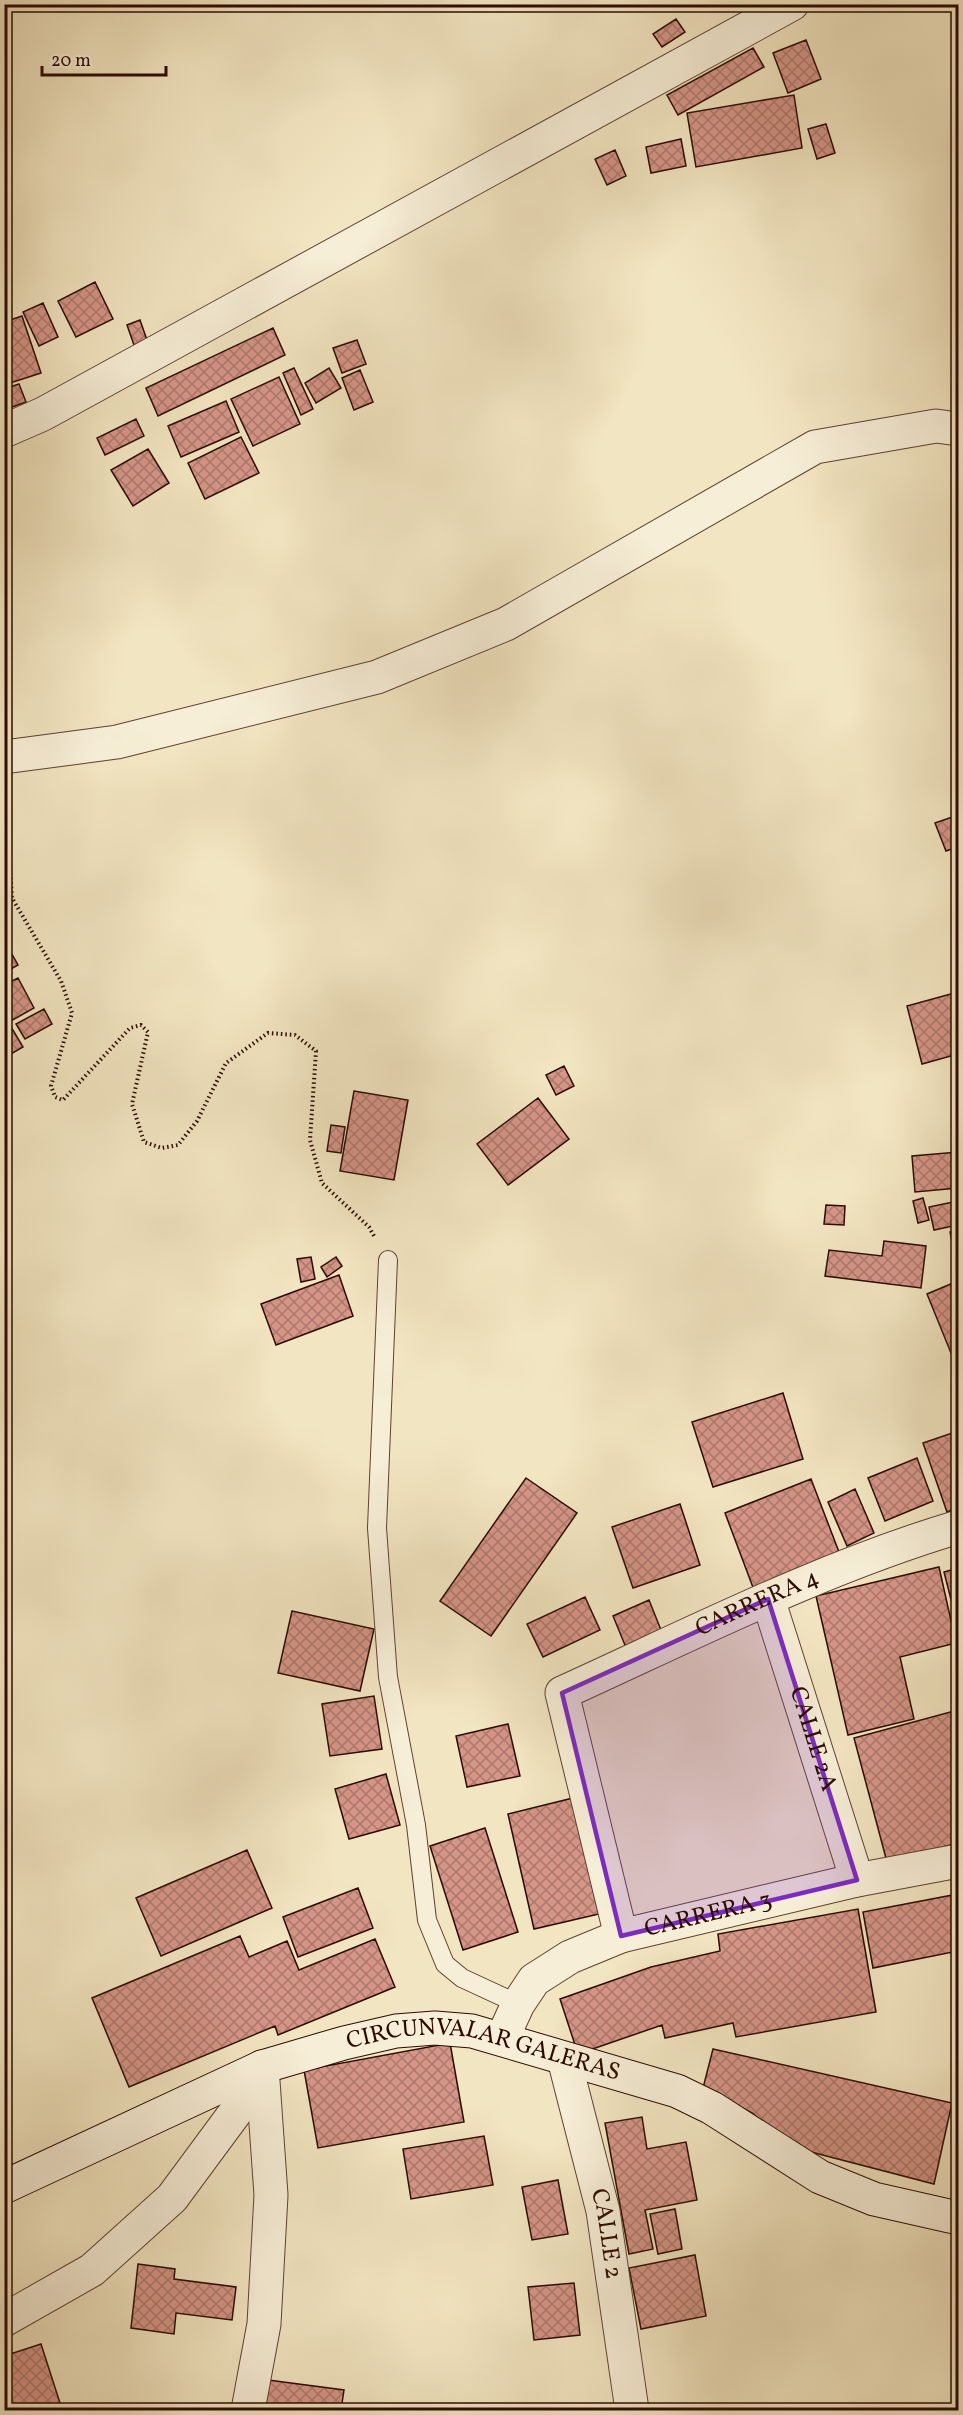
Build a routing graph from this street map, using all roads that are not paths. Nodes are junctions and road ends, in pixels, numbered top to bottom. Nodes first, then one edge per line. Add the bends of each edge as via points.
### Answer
1 (792, 4) edge
2 (958, 429) edge
3 (4, 431) edge
4 (4, 757) edge
5 (388, 1260) road end
6 (958, 1527) edge
7 (768, 1599) junction
8 (958, 1861) edge
9 (858, 1880) junction
10 (621, 1936) junction
11 (518, 2004) junction
12 (502, 2039) junction
13 (564, 2059) junction
14 (262, 2067) junction
15 (4, 2187) edge
16 (958, 2218) edge
17 (4, 2320) edge
18 (248, 2410) edge
19 (632, 2410) edge

1 - 3 street via 54,408
2 - 4 street via 936,426 814,447 506,624 377,677 117,742
5 - 11 lane via 377,1528 388,1677 416,1825 427,1920 445,1964 462,1978
6 - 7 street, CARRERA 4 via 898,1545
7 - 9 street, CALLE 2A
7 - 10 street, CARRERA 4 via 562,1694
8 - 9 street, CARRERA 3
9 - 10 street, CARRERA 3
10 - 11 street, CARRERA 3 via 570,1958 534,1980
11 - 12 street, CARRERA 3
12 - 13 street, CIRCUNVALAR GALERAS
12 - 14 street, CIRCUNVALAR GALERAS via 472,2031 435,2028 396,2031
13 - 16 street, CIRCUNVALAR GALERAS via 677,2091 712,2108 820,2177 874,2199
13 - 19 street, CALLE 2 via 603,2211
14 - 15 street, CIRCUNVALAR GALERAS
14 - 17 street via 237,2110 172,2198 92,2270
14 - 18 street via 271,2195 264,2324

